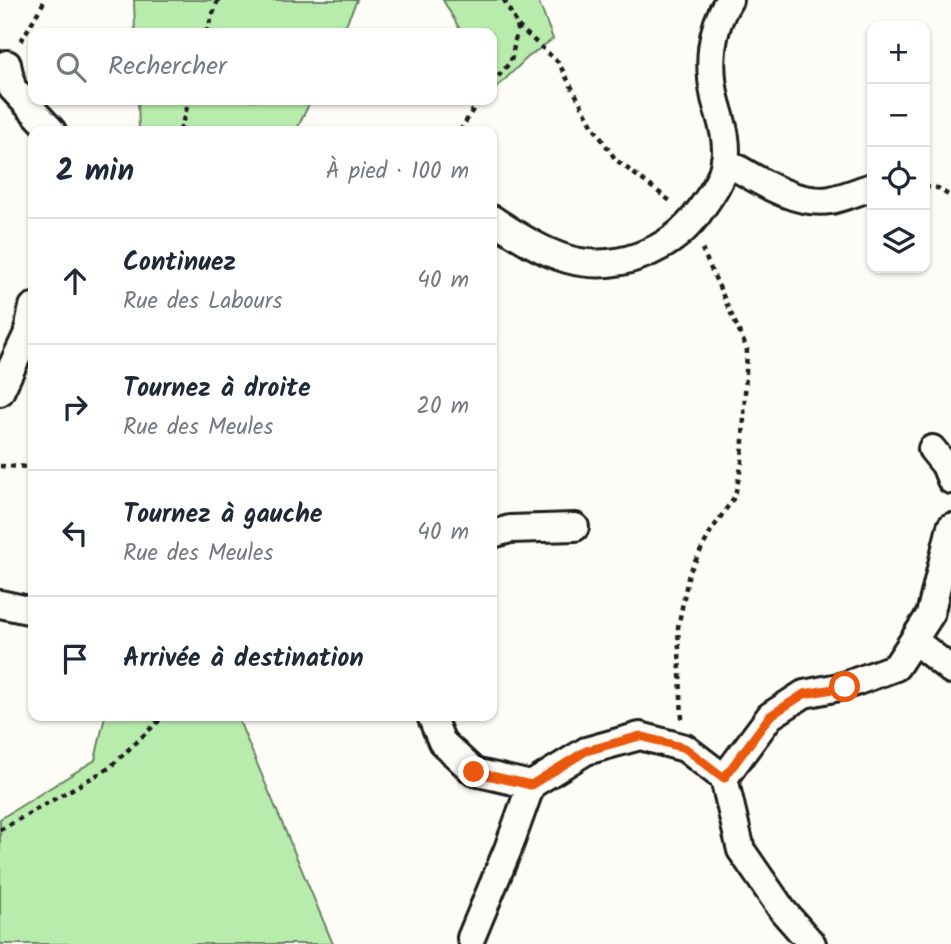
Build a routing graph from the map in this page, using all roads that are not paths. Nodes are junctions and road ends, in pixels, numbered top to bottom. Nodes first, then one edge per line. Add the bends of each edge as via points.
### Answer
1 (729, 0) edge
2 (7, 64) road end
3 (47, 126) edge
4 (725, 161) junction
5 (867, 189) edge
6 (497, 222) edge
7 (28, 330) edge
8 (0, 392) edge
9 (932, 449) dead end
10 (951, 480) edge
11 (575, 527) dead end
12 (951, 527) edge
13 (497, 533) edge
14 (0, 604) edge
15 (28, 610) edge
16 (914, 640) junction
17 (951, 670) edge
18 (432, 721) edge
19 (724, 778) junction
20 (531, 785) junction
21 (471, 938) dead end
22 (813, 944) edge

1 - 4 street via 712,46
2 - 3 street via 12,88
4 - 5 street via 765,184 813,201
4 - 6 street via 718,185 691,223 673,240 621,262 569,260
7 - 8 street
9 - 10 street
11 - 13 street
12 - 16 street via 930,615
14 - 15 street
16 - 17 street
16 - 19 street via 896,667 845,687 804,694 770,716
18 - 20 street via 442,742 474,772
19 - 20 street via 685,748 640,736 586,751
19 - 22 street via 741,850 783,911
20 - 21 street

